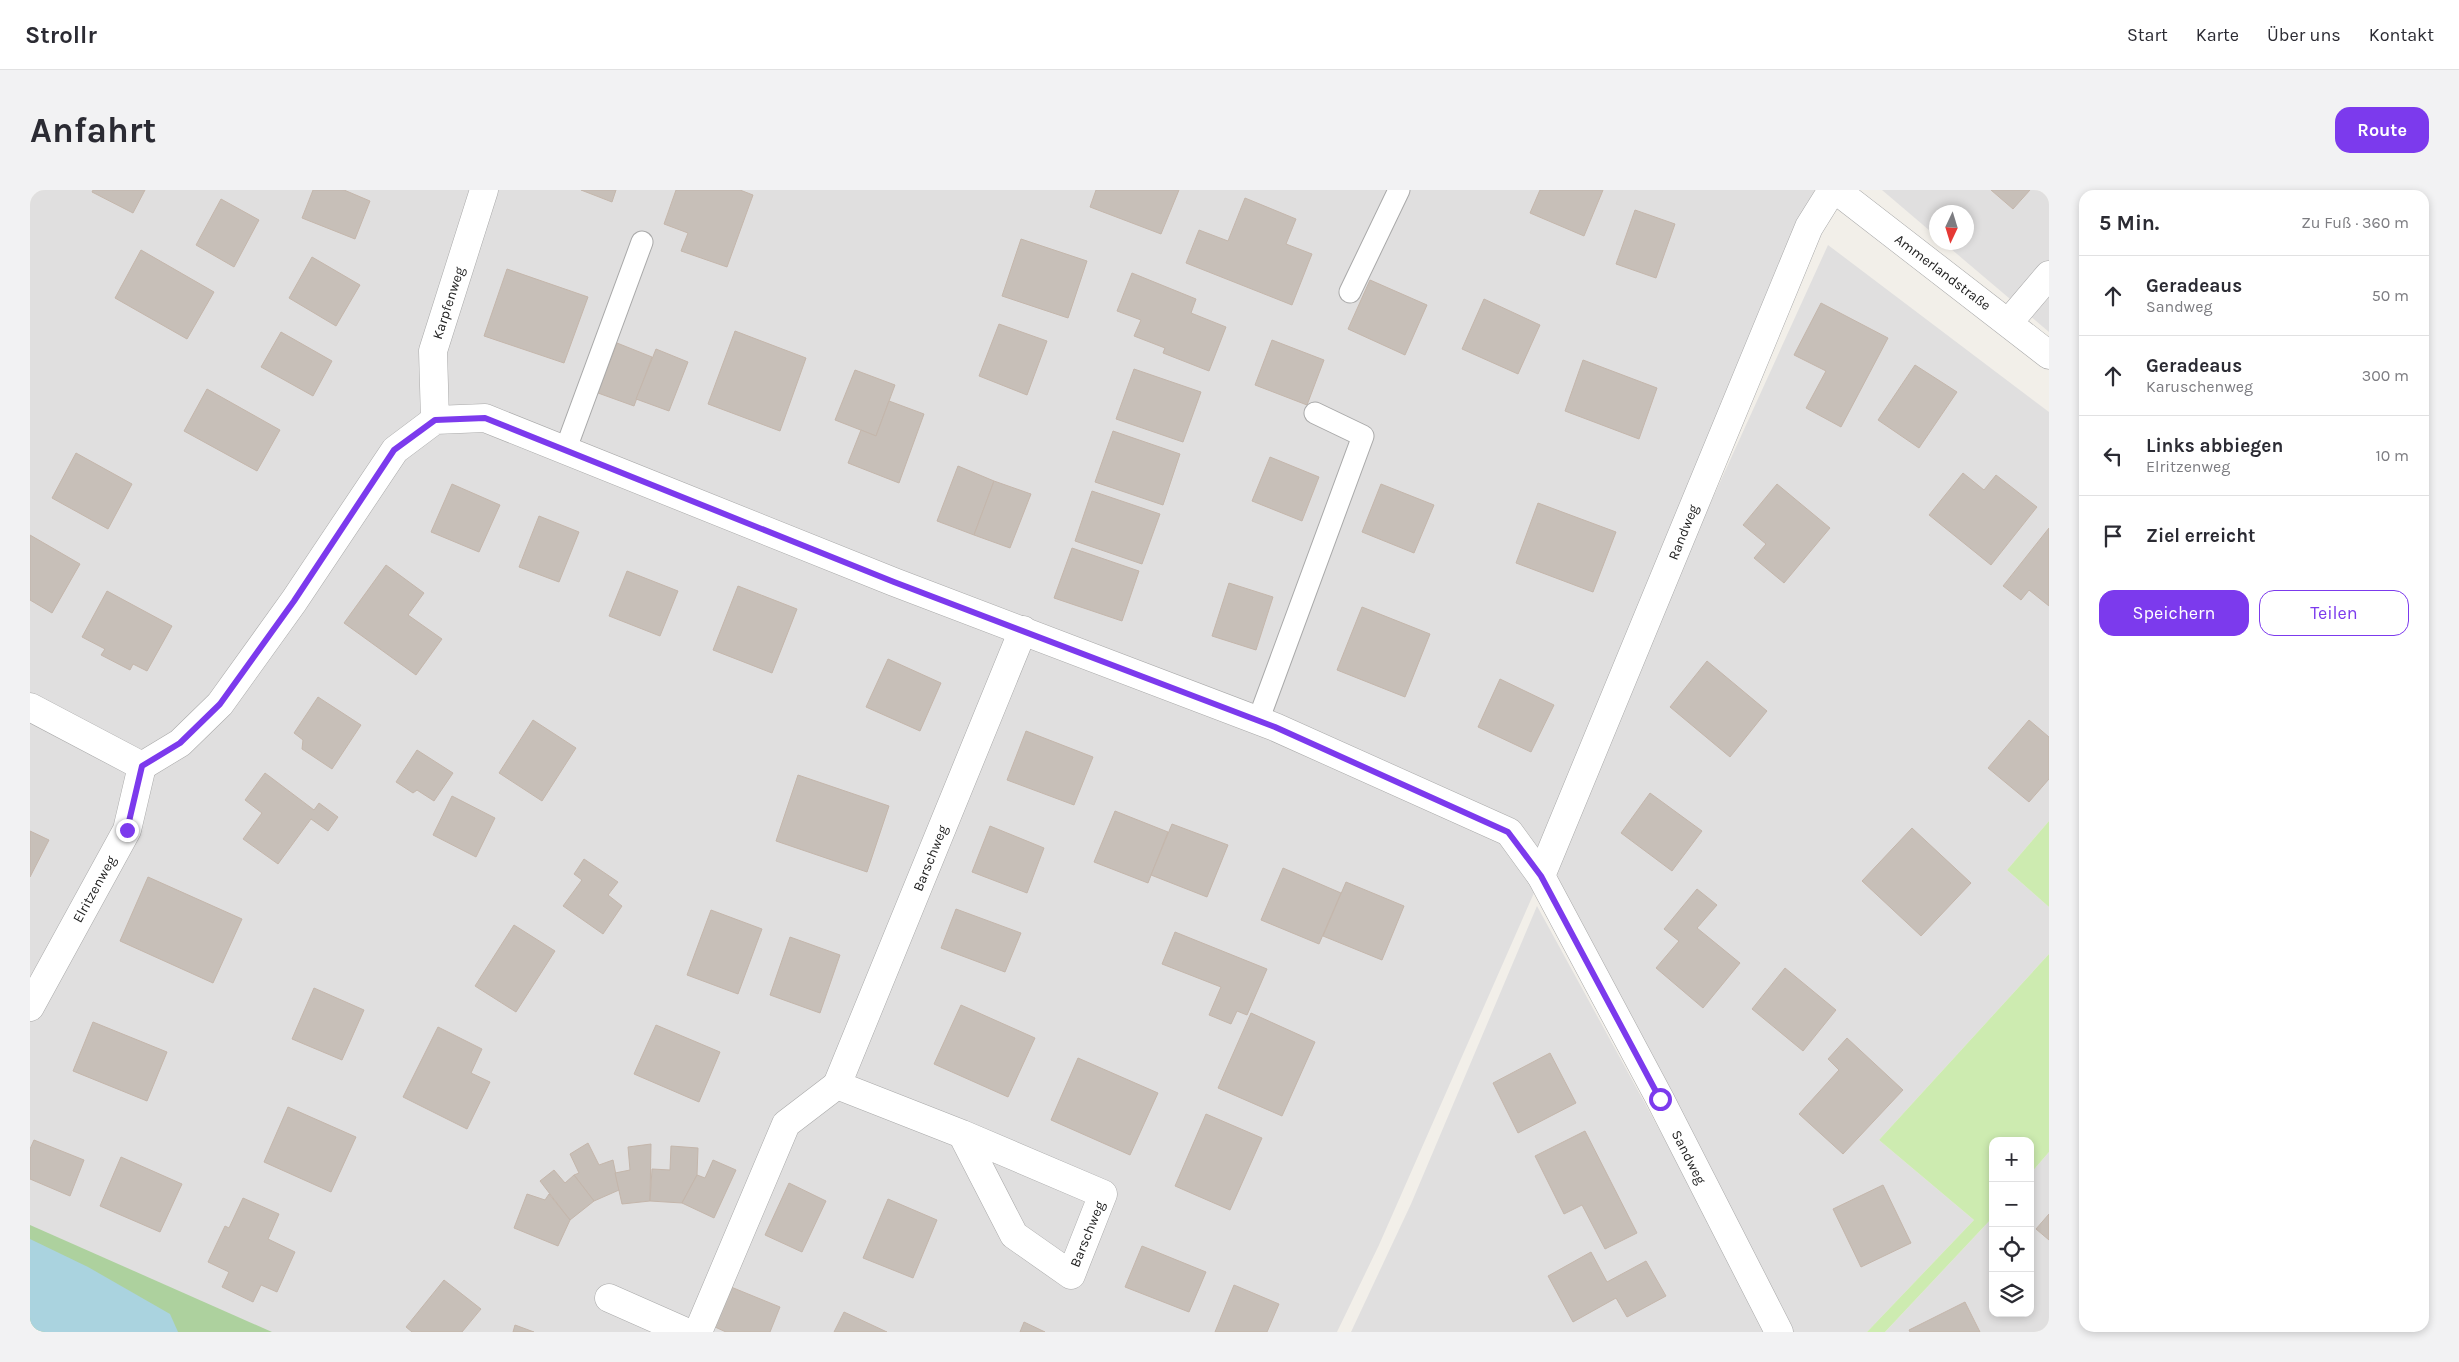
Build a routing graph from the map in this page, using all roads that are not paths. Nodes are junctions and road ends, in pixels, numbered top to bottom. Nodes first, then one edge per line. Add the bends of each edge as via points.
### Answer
1 (484, 190) edge
2 (1399, 190) edge
3 (1832, 190) edge
4 (1836, 190) edge
5 (642, 242) dead end
6 (2049, 275) edge
7 (1350, 292) dead end
8 (2009, 322) junction
9 (2049, 355) edge
10 (1315, 413) dead end
11 (435, 420) junction
12 (565, 451) junction
13 (1024, 630) junction
14 (30, 707) edge
15 (1258, 721) junction
16 (142, 766) junction
17 (1541, 876) junction
18 (30, 1007) edge
19 (837, 1085) junction
20 (962, 1134) junction
21 (609, 1298) dead end
22 (686, 1332) edge
23 (698, 1332) edge
24 (1779, 1332) edge

1 - 11 street, Karpfenweg via 433,350
2 - 7 lane
3 - 17 street, Randweg via 1809,228
4 - 8 street, Ammerlandstraße
5 - 12 lane
6 - 8 street
8 - 9 street, Ammerlandstraße
10 - 15 lane via 1363,436
11 - 12 street, Sandweg via 485,418
11 - 16 street via 394,450 294,601 220,704 180,743
12 - 13 street, Sandweg via 876,575
13 - 15 street, Sandweg
13 - 19 street, Barschweg
14 - 16 street
15 - 17 street, Sandweg via 1508,832
16 - 18 street, Elritzenweg via 127,830
17 - 24 street, Sandweg
19 - 20 street, Barschweg
19 - 23 street via 786,1124
20 - 20 street, Barschweg via 1014,1235 1071,1275 1103,1194
21 - 22 street

